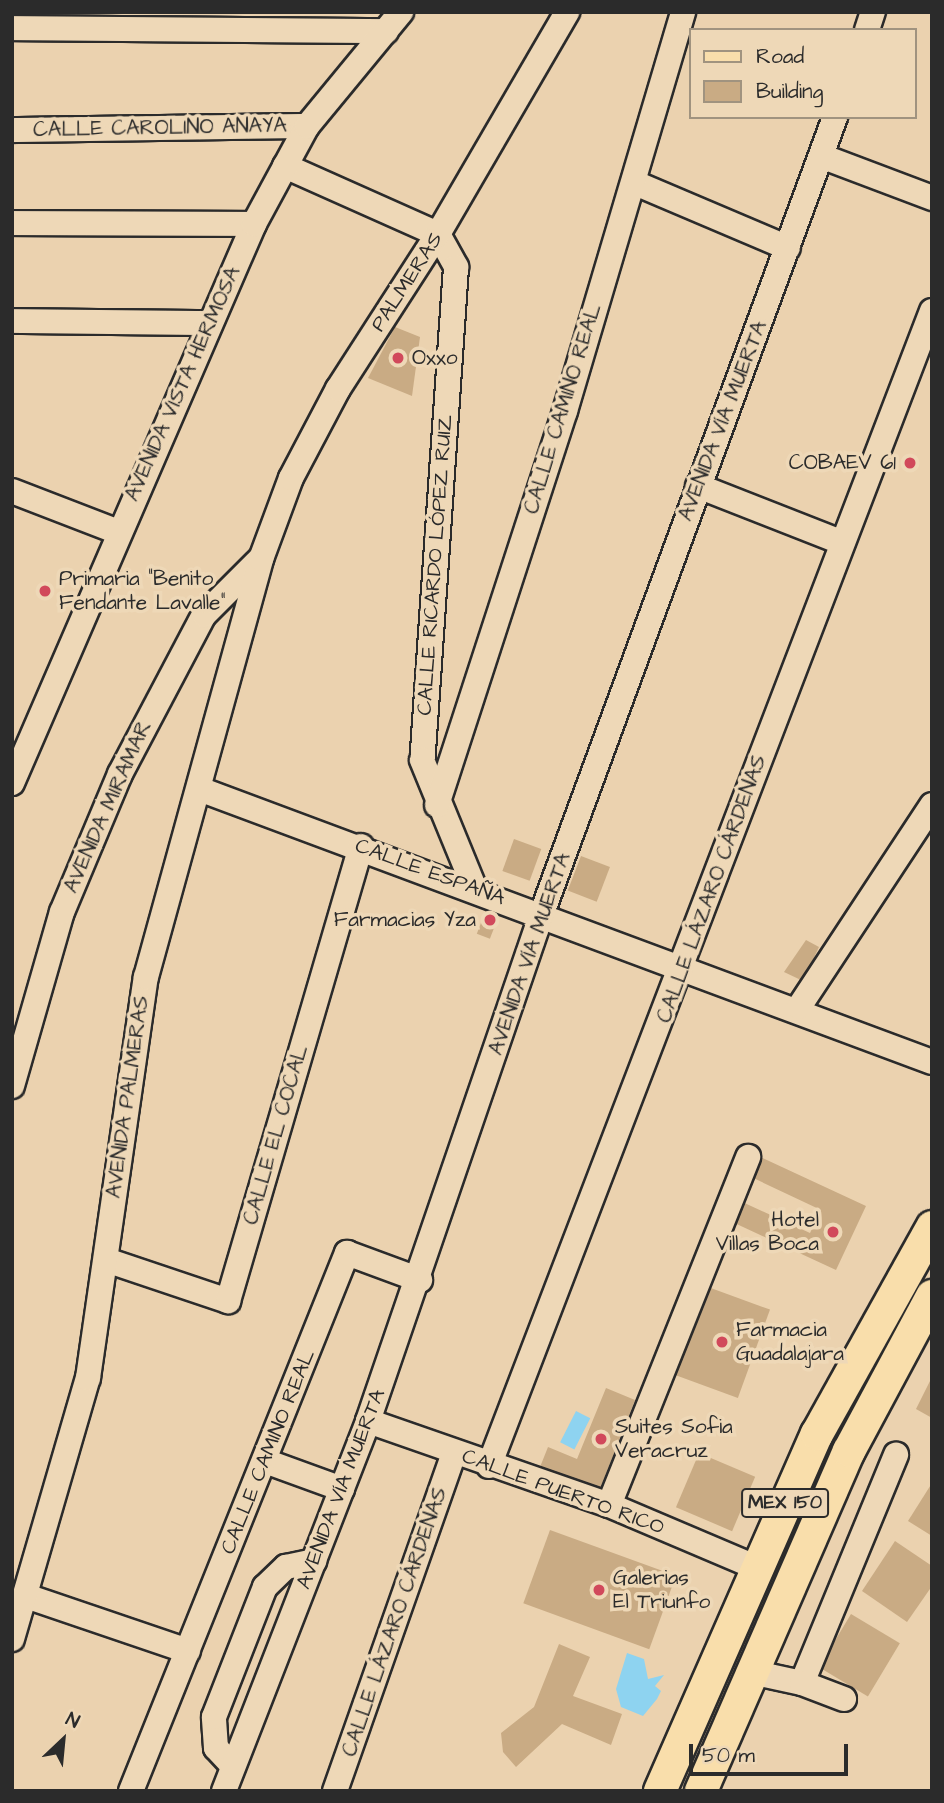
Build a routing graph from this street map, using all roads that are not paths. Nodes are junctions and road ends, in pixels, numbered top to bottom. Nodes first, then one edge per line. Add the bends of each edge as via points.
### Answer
1 (567, 12) edge
2 (683, 12) edge
3 (394, 21) edge
4 (12, 28) edge
5 (834, 119) edge
6 (307, 126) junction
7 (12, 131) edge
8 (821, 156) junction
9 (285, 166) junction
10 (635, 183) junction
11 (932, 198) edge
12 (12, 223) edge
13 (254, 224) junction
14 (438, 234) junction
15 (788, 248) junction
16 (932, 311) edge
17 (12, 321) edge
18 (210, 323) junction
19 (924, 357) edge
20 (698, 486) junction
21 (12, 491) edge
22 (118, 532) junction
23 (841, 542) junction
24 (261, 559) junction
25 (13, 782) edge
26 (202, 790) junction
27 (437, 805) junction
28 (932, 805) edge
29 (361, 846) junction
30 (475, 889) junction
31 (542, 913) junction
32 (684, 965) junction
33 (799, 1007) junction
34 (932, 1062) edge
35 (12, 1086) edge
36 (748, 1157) dead end
37 (932, 1227) edge
38 (106, 1260) junction
39 (420, 1280) junction
40 (932, 1296) edge
41 (368, 1421) junction
42 (454, 1453) junction
43 (895, 1455) dead end
44 (265, 1461) junction
45 (489, 1466) junction
46 (342, 1489) junction
47 (609, 1505) junction
48 (314, 1561) junction
49 (755, 1567) junction
50 (26, 1596) junction
51 (12, 1639) edge
52 (188, 1651) junction
53 (751, 1672) junction
54 (802, 1683) junction
55 (844, 1699) dead end
56 (233, 1766) junction
57 (131, 1791) edge
58 (224, 1791) edge
59 (335, 1791) edge
60 (660, 1791) edge
61 (701, 1791) edge

1 - 14 street, PALMERAS
2 - 10 street, CALLE CAMINO REAL
3 - 4 street
3 - 6 street, AVENIDA VISTA HERMOSA
5 - 8 street, AVENIDA VÍA MUERTA
6 - 7 street, CALLE CAROLINO ANAYA
6 - 9 street, AVENIDA VISTA HERMOSA
8 - 11 street
8 - 15 street, AVENIDA VÍA MUERTA
9 - 13 street, AVENIDA VISTA HERMOSA
9 - 14 street
10 - 15 street
10 - 27 street, CALLE CAMINO REAL
12 - 13 street
13 - 18 street, AVENIDA VISTA HERMOSA
14 - 24 street, PALMERAS via 338,389 291,478
14 - 27 street, CALLE RICARDO LÓPEZ RUIZ via 456,267 422,760
15 - 20 street, AVENIDA VÍA MUERTA
16 - 19 street, CALLE LÁZARO CÁRDENAS
17 - 18 street
18 - 22 street, AVENIDA VISTA HERMOSA
19 - 23 street, CALLE LÁZARO CÁRDENAS
20 - 23 street
20 - 31 street, AVENIDA VÍA MUERTA
21 - 22 street
22 - 25 street, AVENIDA VISTA HERMOSA
23 - 32 street, CALLE LÁZARO CÁRDENAS
24 - 26 street, AVENIDA PALMERAS
24 - 35 street, AVENIDA MIRAMAR via 204,615 120,775 62,912
26 - 29 street, CALLE ESPAÑA
26 - 38 street, AVENIDA PALMERAS via 146,977
27 - 30 street, CALLE RICARDO LÓPEZ RUIZ
28 - 33 street
29 - 30 street, CALLE ESPAÑA
29 - 38 street, CALLE EL COCAL via 228,1301
30 - 31 street, CALLE ESPAÑA
31 - 32 street, CALLE ESPAÑA
31 - 39 street, AVENIDA VÍA MUERTA
32 - 33 street, CALLE ESPAÑA
32 - 45 street, CALLE LÁZARO CÁRDENAS
33 - 34 street, CALLE ESPAÑA
36 - 47 street
37 - 49 main road, MEX 150 via 817,1434
38 - 50 street, AVENIDA PALMERAS via 88,1378
39 - 41 street, AVENIDA VÍA MUERTA
39 - 44 street, CALLE CAMINO REAL via 347,1253
40 - 53 main road, MEX 150 via 849,1451
41 - 42 street, CALLE PUERTO RICO
41 - 46 street, AVENIDA VÍA MUERTA
42 - 45 street, CALLE PUERTO RICO
42 - 59 street, CALLE LÁZARO CÁRDENAS
43 - 54 street
44 - 46 street
44 - 52 street, CALLE CAMINO REAL
45 - 47 street, CALLE PUERTO RICO
46 - 48 street, AVENIDA VÍA MUERTA
47 - 49 street, CALLE PUERTO RICO
48 - 56 street, AVENIDA VÍA MUERTA
48 - 56 street via 286,1567 265,1587 212,1737
49 - 60 main road, MEX 150
50 - 51 street, AVENIDA PALMERAS
50 - 52 street
52 - 57 street, CALLE CAMINO REAL
53 - 54 street
53 - 61 main road, MEX 150
54 - 55 street
56 - 58 street, AVENIDA VÍA MUERTA

